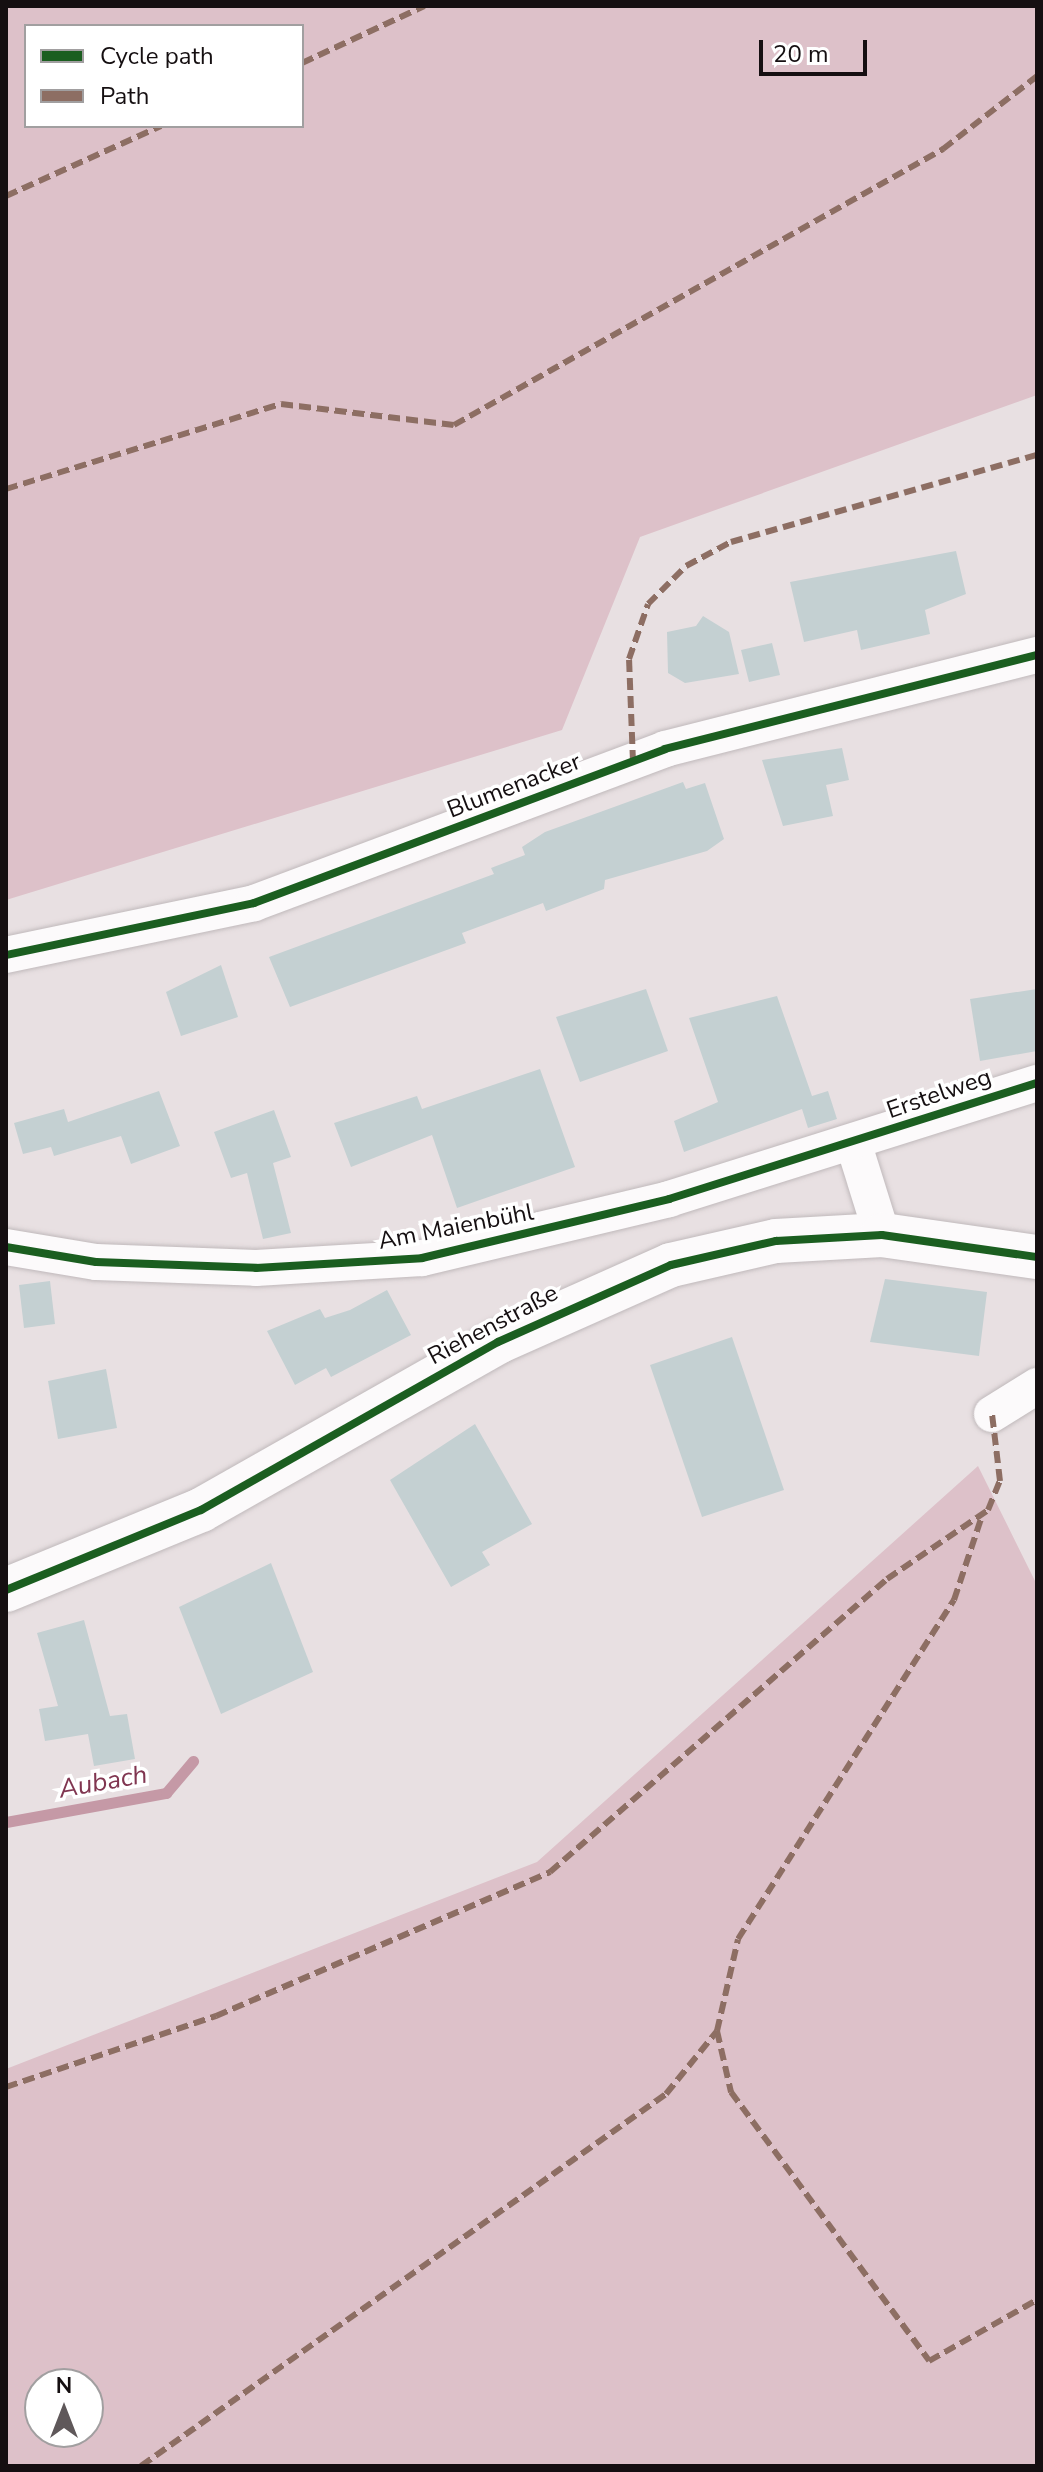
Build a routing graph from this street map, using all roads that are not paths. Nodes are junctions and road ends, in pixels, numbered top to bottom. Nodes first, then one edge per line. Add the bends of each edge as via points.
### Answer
1 (1037, 655) edge
2 (6, 955) edge
3 (1037, 1083) edge
4 (854, 1145) junction
5 (882, 1235) junction
6 (6, 1247) edge
7 (1037, 1257) edge
8 (1037, 1386) edge
9 (992, 1414) dead end
10 (6, 1590) edge

1 - 2 street, Blumenacker via 665,749 254,903
3 - 4 street, Erstelweg
4 - 5 street
4 - 6 street, Am Maienbühl via 606,1217 422,1258 256,1268 96,1262
5 - 7 street, Riehenstraße
5 - 10 street, Riehenstraße via 776,1241 671,1265 584,1299 201,1510
8 - 9 street

